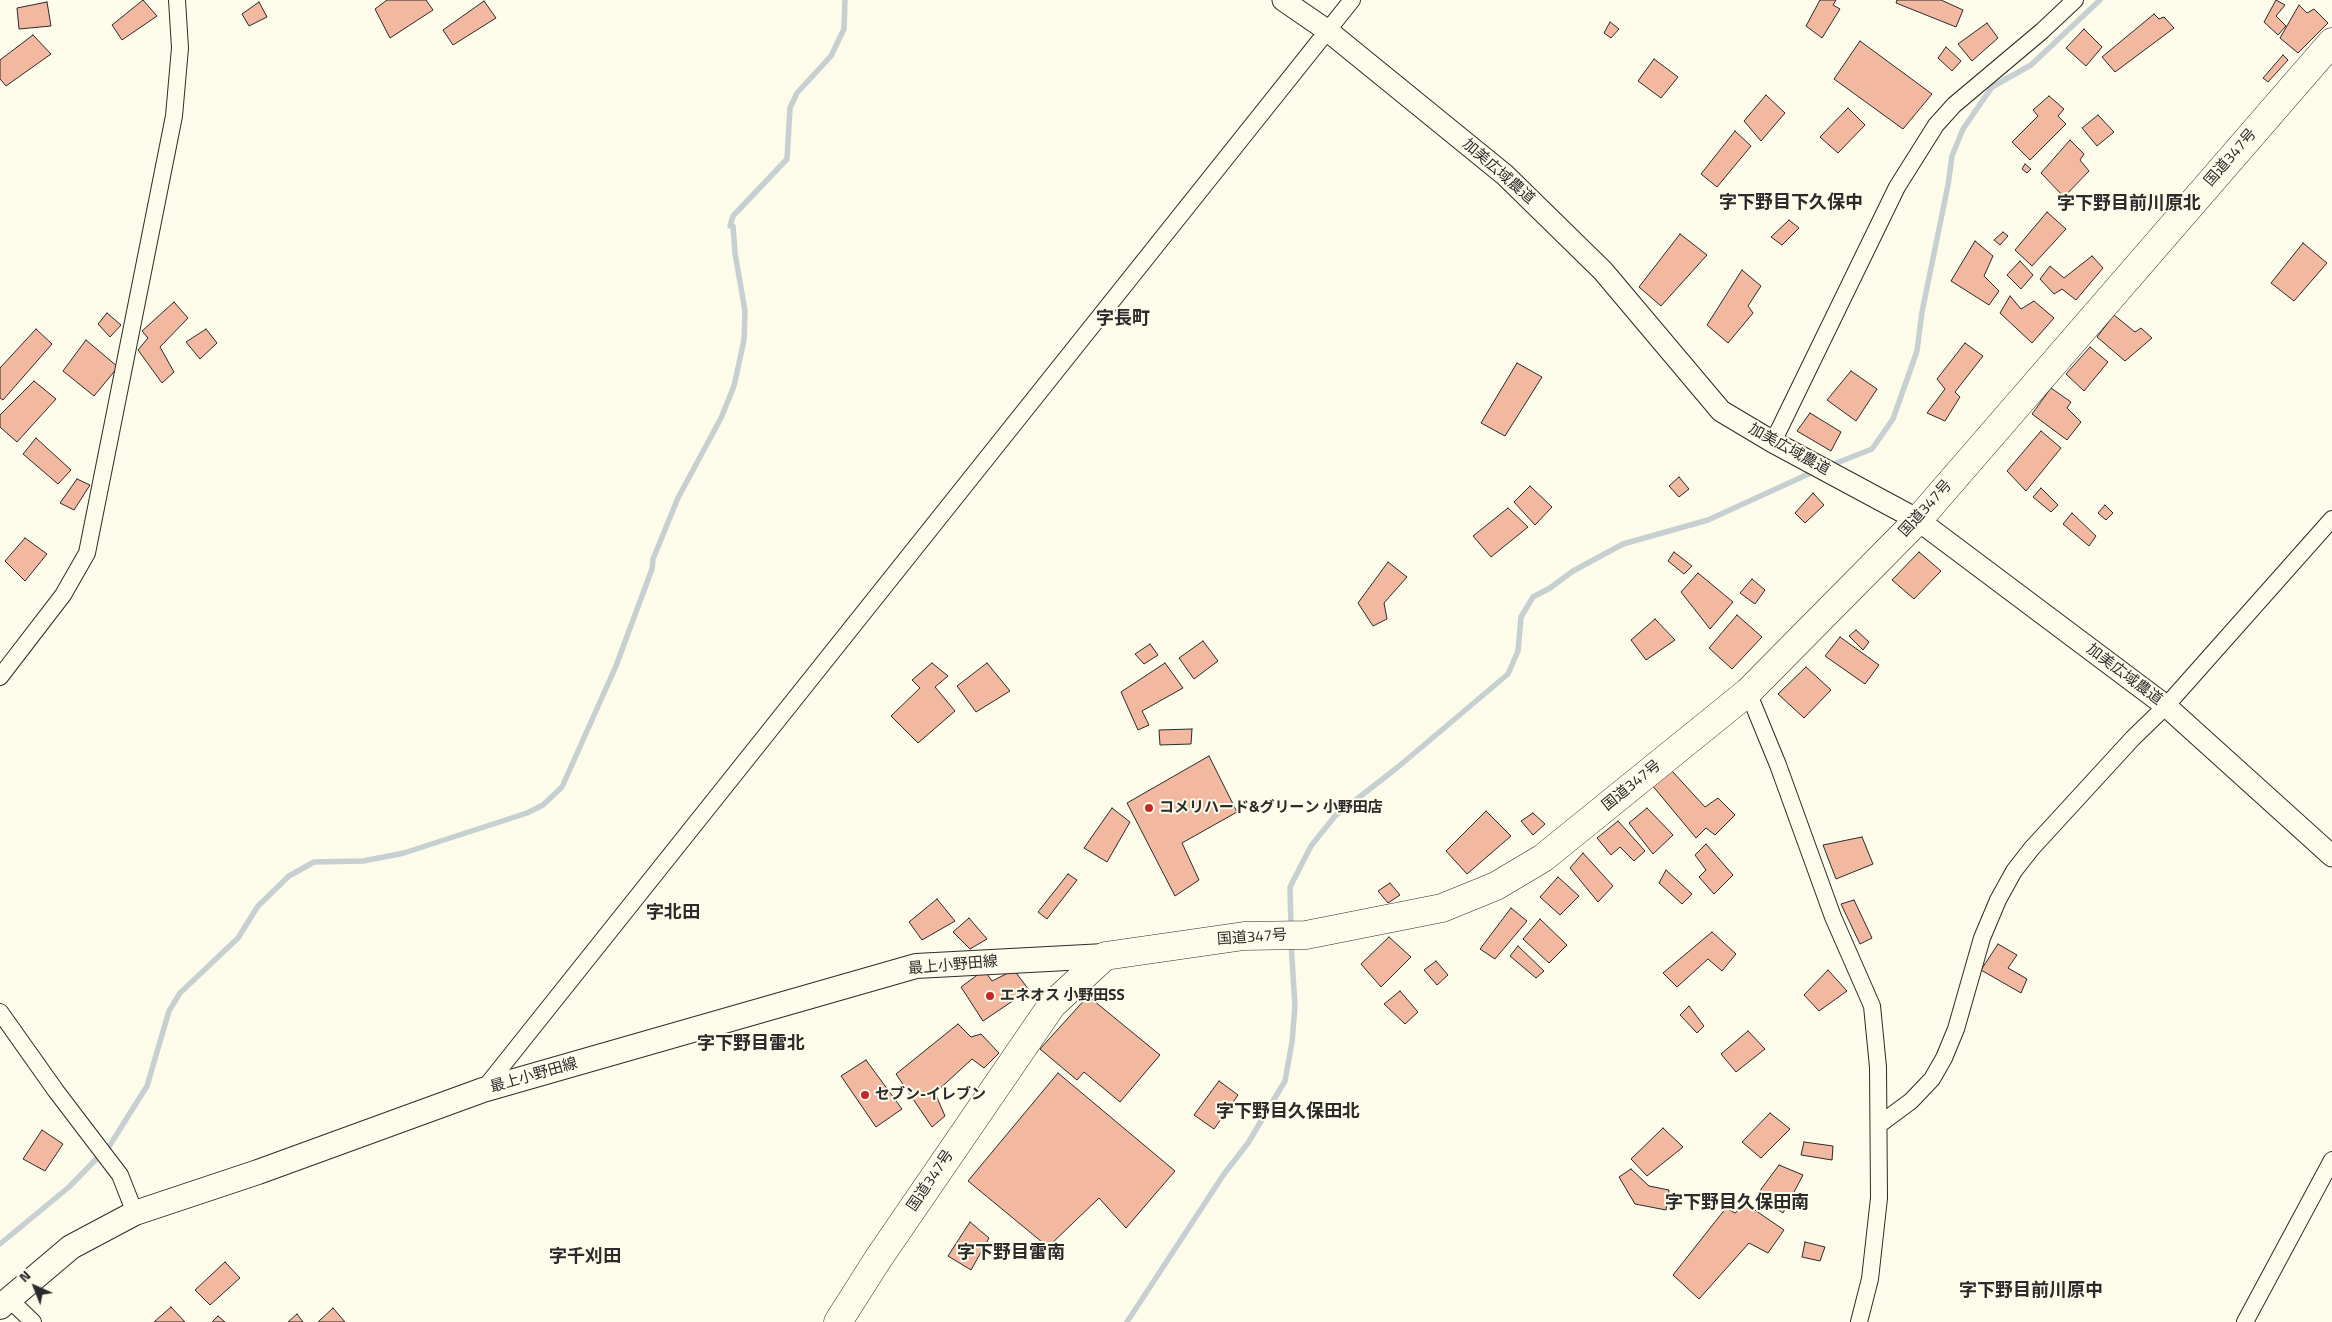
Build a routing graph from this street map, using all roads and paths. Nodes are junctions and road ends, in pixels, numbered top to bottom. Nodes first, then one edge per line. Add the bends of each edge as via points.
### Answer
1 (178, 0) edge
2 (1283, 0) edge
3 (1352, 0) edge
4 (2074, 0) edge
5 (1328, 31) junction
6 (2332, 42) edge
7 (1773, 442) junction
8 (2332, 519) edge
9 (1918, 520) junction
10 (0, 677) edge
11 (1748, 692) junction
12 (2166, 706) junction
13 (2332, 856) edge
14 (1105, 956) junction
15 (0, 1012) edge
16 (484, 1090) junction
17 (1880, 1124) junction
18 (2332, 1160) edge
19 (135, 1213) junction
20 (4, 1303) edge
21 (33, 1322) edge
22 (838, 1322) edge
23 (1859, 1322) edge
24 (2245, 1322) edge

1 - 10 street via 180,48 174,116 87,553 63,595
2 - 5 street, 加美広域農道
3 - 5 street
4 - 7 street via 1954,105 1936,125 1897,187
5 - 7 street, 加美広域農道 via 1505,175 1603,271 1721,411
5 - 16 street
6 - 9 highway, 国道347号
7 - 9 street, 加美広域農道
8 - 12 street
9 - 11 highway, 国道347号
9 - 12 street, 加美広域農道
11 - 14 highway, 国道347号 via 1543,858 1496,886 1442,908 1306,935 1244,936
11 - 17 street via 1833,917 1872,1006
12 - 13 street, 加美広域農道
12 - 17 street via 2133,738 2014,871 1982,938 1956,1029 1944,1058 1932,1078 1911,1101
14 - 16 main road, 最上小野田線 via 916,966
14 - 22 highway, 国道347号 via 1052,1005
15 - 19 street via 120,1175
16 - 19 main road, 最上小野田線
17 - 23 street via 1877,1216 1870,1278
18 - 24 street
19 - 20 main road, 最上小野田線 via 72,1247
20 - 21 street

